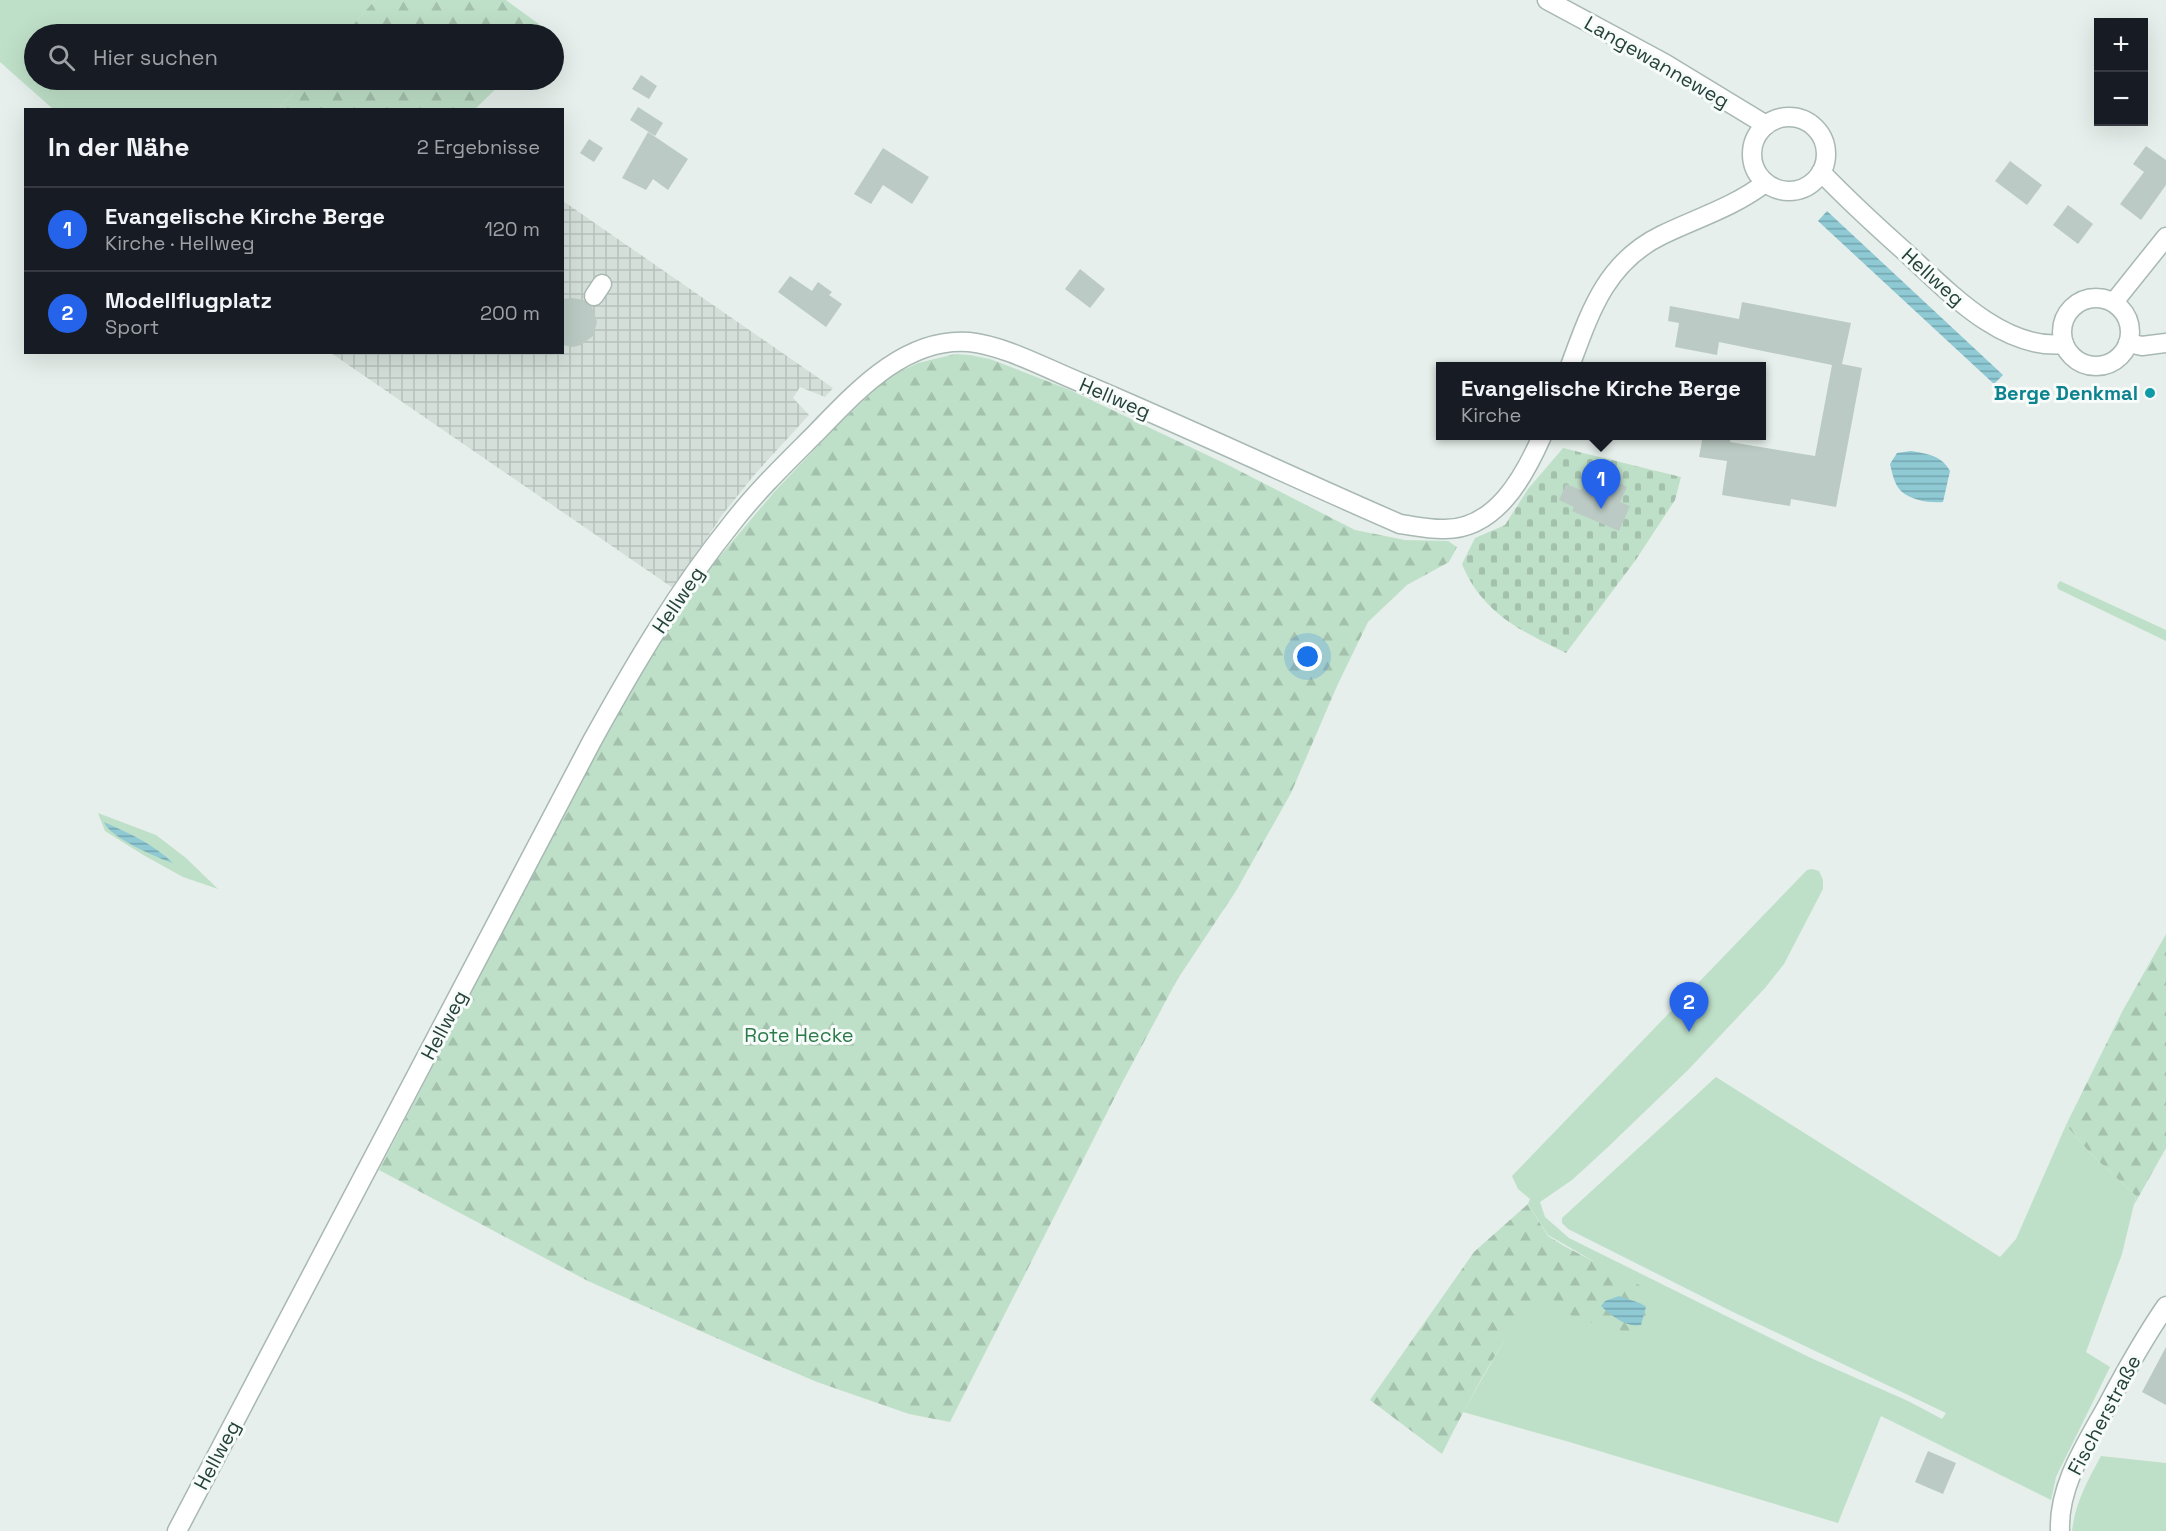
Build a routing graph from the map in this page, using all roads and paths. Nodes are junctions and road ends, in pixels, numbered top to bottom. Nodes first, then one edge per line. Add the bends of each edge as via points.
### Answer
1 (1547, 0) edge
2 (1766, 125) junction
3 (1821, 172) junction
4 (1765, 183) junction
5 (2166, 237) edge
6 (2114, 302) junction
7 (2128, 343) junction
8 (2166, 343) edge
9 (2064, 344) junction
10 (1572, 362) edge
11 (1540, 440) edge
12 (2166, 1306) edge
13 (177, 1531) edge
14 (2060, 1531) edge

1 - 2 street, Langewanneweg via 1664,63
2 - 3 street via 1785,117 1813,126 1824,143 1825,163
2 - 4 street via 1753,146 1752,159
3 - 4 street via 1805,188 1794,191
3 - 9 street, Hellweg via 1982,319 2019,337 2042,344
4 - 10 street via 1746,197 1661,236 1628,257 1593,306
5 - 6 street
6 - 7 street via 2128,320
6 - 9 street via 2094,297 2074,305 2063,323
7 - 8 street
7 - 9 street via 2116,360 2097,366 2077,360
11 - 13 street, Hellweg via 1524,473 1495,509 1479,520 1444,529 1400,524 993,346 968,342 930,347 874,376 733,521 633,667
12 - 14 street, Fischerstraße via 2080,1456 2064,1494

